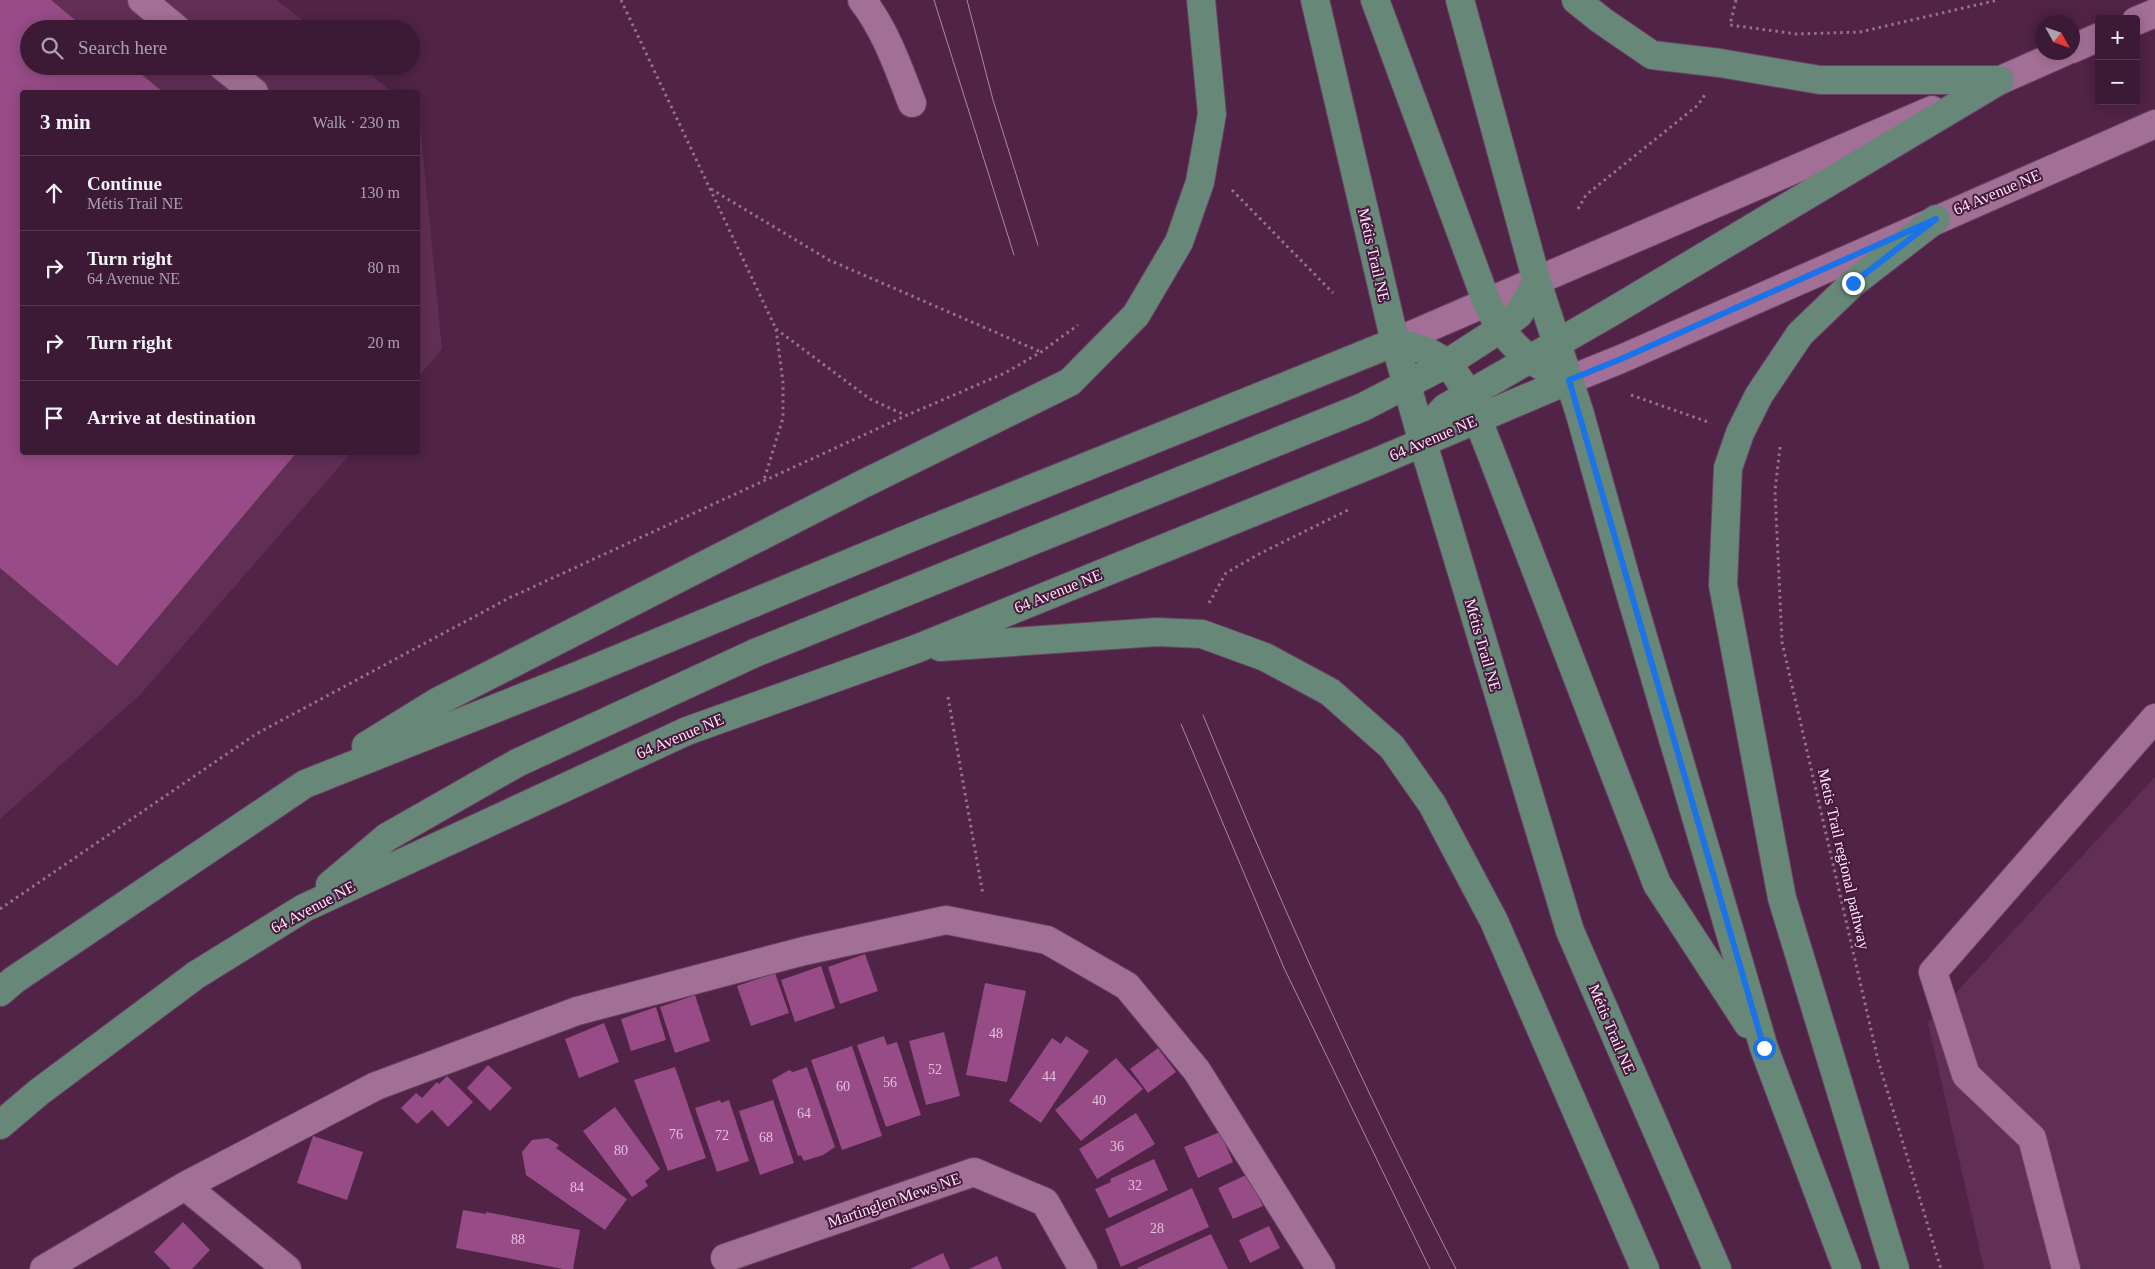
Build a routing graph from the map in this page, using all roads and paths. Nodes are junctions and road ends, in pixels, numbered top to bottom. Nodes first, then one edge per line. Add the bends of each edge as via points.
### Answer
1 (142, 0) edge
2 (621, 0) edge
3 (862, 0) edge
4 (1201, 0) edge
5 (1315, 0) edge
6 (1375, 0) edge
7 (1460, 0) edge
8 (1576, 0) edge
9 (1736, 0) edge
10 (1998, 0) edge
11 (2155, 13) edge
12 (2140, 19) edge
13 (166, 20) edge
14 (2095, 39) edge
15 (2080, 45) edge
16 (2046, 60) edge
17 (233, 75) edge
18 (2000, 80) junction
19 (252, 90) edge
20 (1708, 90) dead end
21 (912, 103) dead end
22 (2155, 124) edge
23 (1228, 186) dead end
24 (710, 188) junction
25 (1578, 209) dead end
26 (1936, 219) junction
27 (1536, 282) junction
28 (1333, 293) dead end
29 (1487, 303) junction
30 (1081, 323) dead end
31 (776, 328) junction
32 (1500, 329) junction
33 (1395, 342) junction
34 (1556, 342) junction
35 (1042, 352) junction
36 (1529, 360) junction
37 (1446, 364) junction
38 (1569, 380) junction
39 (1406, 384) junction
40 (1631, 395) dead end
41 (1472, 407) junction
42 (905, 416) junction
43 (1715, 424) dead end
44 (1423, 442) junction
45 (1780, 447) dead end
46 (764, 480) junction
47 (1355, 506) dead end
48 (1207, 611) dead end
49 (916, 649) junction
50 (948, 697) dead end
51 (2155, 718) edge
52 (305, 784) junction
53 (304, 908) junction
54 (0, 909) edge
55 (984, 928) junction
56 (0, 992) edge
57 (1764, 1048) junction
58 (0, 1125) edge
59 (185, 1186) junction
60 (725, 1258) dead end
61 (44, 1269) edge
62 (286, 1269) edge
63 (1083, 1269) edge
64 (1322, 1269) edge
65 (1645, 1269) edge
66 (1717, 1269) edge
67 (1847, 1269) edge
68 (1895, 1269) edge
69 (1941, 1269) edge
70 (2066, 1269) edge

1 - 13 street
2 - 24 path
3 - 21 street via 876,18
4 - 52 main road via 1212,114 1200,182 1179,242 1136,315 1070,382 437,702
5 - 33 main road, Métis Trail NE
6 - 29 main road
7 - 27 main road
8 - 18 main road via 1652,55 1820,80
9 - 10 path via 1730,25 1797,34 1860,32
11 - 12 street
14 - 15 street
16 - 18 street
17 - 19 street
18 - 27 street
18 - 34 main road
20 - 25 path via 1698,105 1586,195
22 - 26 street, 64 Avenue NE
23 - 28 path
24 - 31 path
24 - 35 path via 829,260
26 - 38 street, 64 Avenue NE
26 - 68 main road via 1853,283 1800,334 1759,395 1740,433 1728,468 1724,585 1782,898
27 - 29 street
27 - 32 main road via 1519,314
27 - 34 main road
29 - 32 main road
29 - 33 street
30 - 35 path
31 - 42 path via 870,399
31 - 46 path via 783,382 783,418
32 - 36 main road
32 - 37 main road
33 - 37 main road via 1429,352
33 - 39 main road, Métis Trail NE
33 - 52 main road
34 - 36 main road
34 - 38 main road
35 - 42 path via 1004,373
36 - 38 main road
36 - 41 main road
37 - 39 main road
37 - 41 main road via 1460,379
38 - 41 main road, 64 Avenue NE
38 - 57 main road
39 - 44 main road, Métis Trail NE
39 - 53 main road via 1363,407 755,653 517,763 387,837
40 - 43 path
41 - 44 main road via 1445,408 1430,424
41 - 57 main road via 1656,884
42 - 46 path
44 - 49 main road, 64 Avenue NE
44 - 66 main road, Métis Trail NE via 1570,930
45 - 69 path, Metis Trail regional pathway via 1775,492 1782,642 1878,1060
46 - 54 path via 509,598 256,734
47 - 48 path via 1226,573 1211,596
49 - 53 main road, 64 Avenue NE via 687,731
49 - 65 main road via 1157,632 1202,634 1265,657 1330,692 1392,747 1432,804 1494,921
50 - 55 path via 985,905
51 - 70 street via 1933,972 1966,1075 2032,1138
52 - 56 main road
53 - 58 main road, 64 Avenue NE via 196,975 39,1092
55 - 59 street via 946,920 804,951 577,1011 376,1086
55 - 64 street via 1047,940 1126,986 1197,1071
57 - 67 main road
59 - 61 street
59 - 62 street
60 - 63 street, Martinglen Mews NE via 974,1172 1045,1202

